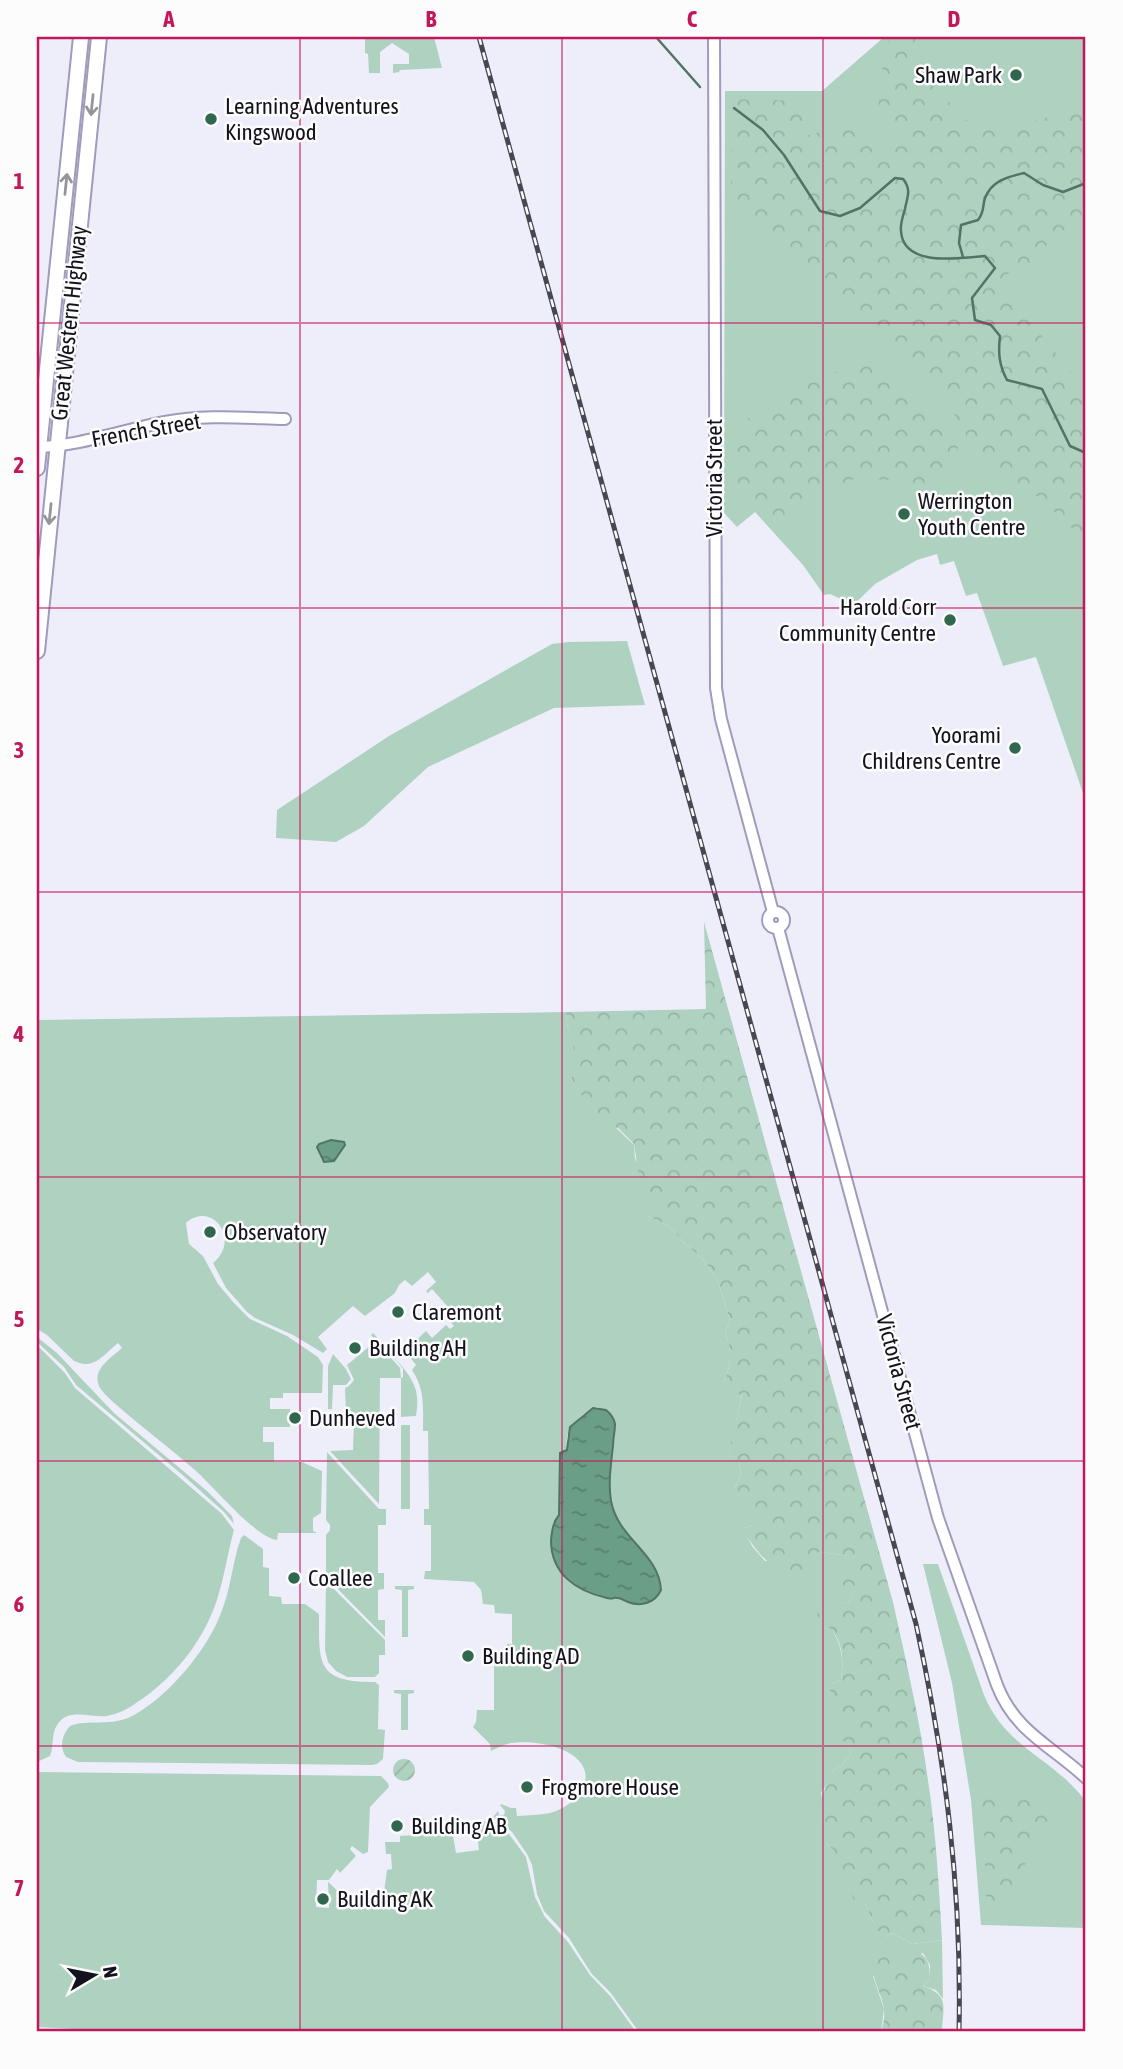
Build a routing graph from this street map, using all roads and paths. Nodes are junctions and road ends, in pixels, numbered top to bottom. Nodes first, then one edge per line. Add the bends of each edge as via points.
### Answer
1 (81, 37) edge
2 (99, 37) edge
3 (714, 37) edge
4 (285, 419) dead end
5 (46, 447) edge
6 (37, 468) edge
7 (37, 651) edge
8 (1086, 1777) edge

5 -> 1 highway, Great Western Highway
2 -> 5 highway, Great Western Highway
3 - 8 street, Victoria Street via 716,688 721,719 773,912 784,917 778,928 938,1518 1010,1712
4 - 5 street, French Street via 167,421
5 - 6 highway, Great Western Highway
5 -> 7 highway, Great Western Highway

